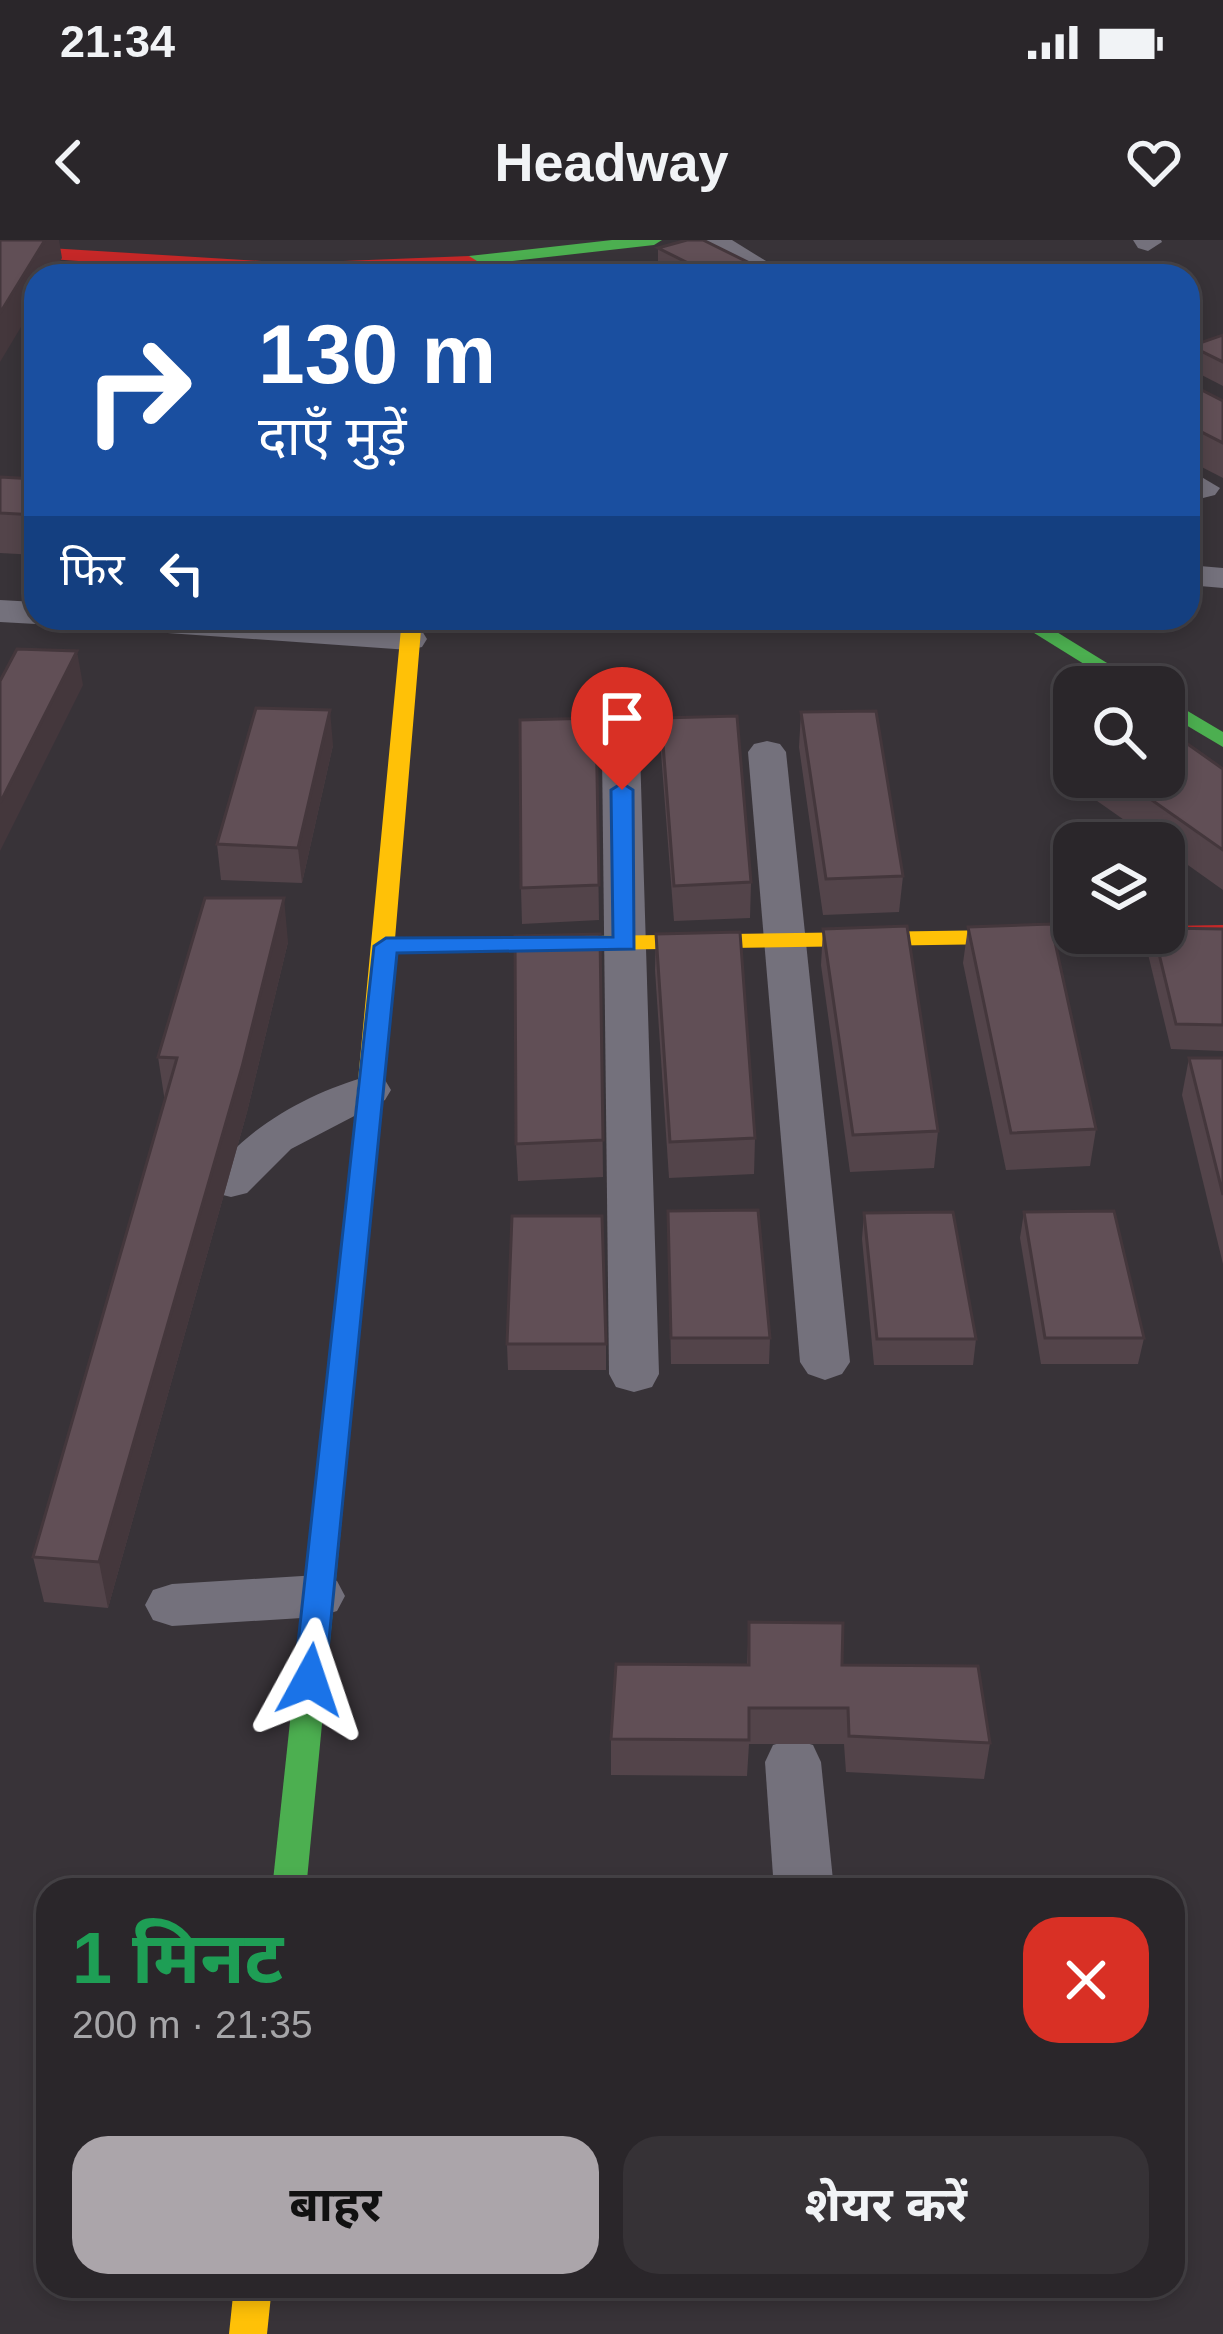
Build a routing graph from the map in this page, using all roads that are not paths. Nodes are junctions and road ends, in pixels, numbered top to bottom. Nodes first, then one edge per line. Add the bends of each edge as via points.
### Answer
1 (654, 240) edge
2 (711, 240) edge
3 (0, 250) edge
4 (465, 259) edge
5 (205, 264) edge
6 (432, 264) edge
7 (754, 264) edge
8 (410, 630) edge
9 (1040, 630) edge
10 (1101, 666) edge
11 (1185, 717) edge
12 (1223, 741) edge
13 (621, 751) dead end
14 (767, 752) dead end
15 (1223, 932) edge
16 (785, 942) junction
17 (625, 944) junction
18 (386, 946) junction
19 (369, 1090) junction
20 (231, 1182) dead end
21 (825, 1362) dead end
22 (634, 1374) dead end
23 (318, 1596) junction
24 (172, 1605) dead end
25 (793, 1762) dead end
26 (291, 1878) edge
27 (803, 1878) edge
28 (252, 2298) edge
29 (248, 2334) edge

1 - 4 street
2 - 7 street
3 - 5 street
4 - 6 street
8 - 18 street
9 - 10 street
11 - 12 street
13 - 17 street
14 - 16 street
15 - 16 street
16 - 17 street
16 - 21 street
17 - 18 street
17 - 22 street
18 - 19 street
19 - 20 street via 247,1158
19 - 23 street
23 - 24 street
23 - 26 street
25 - 27 street
28 - 29 street

